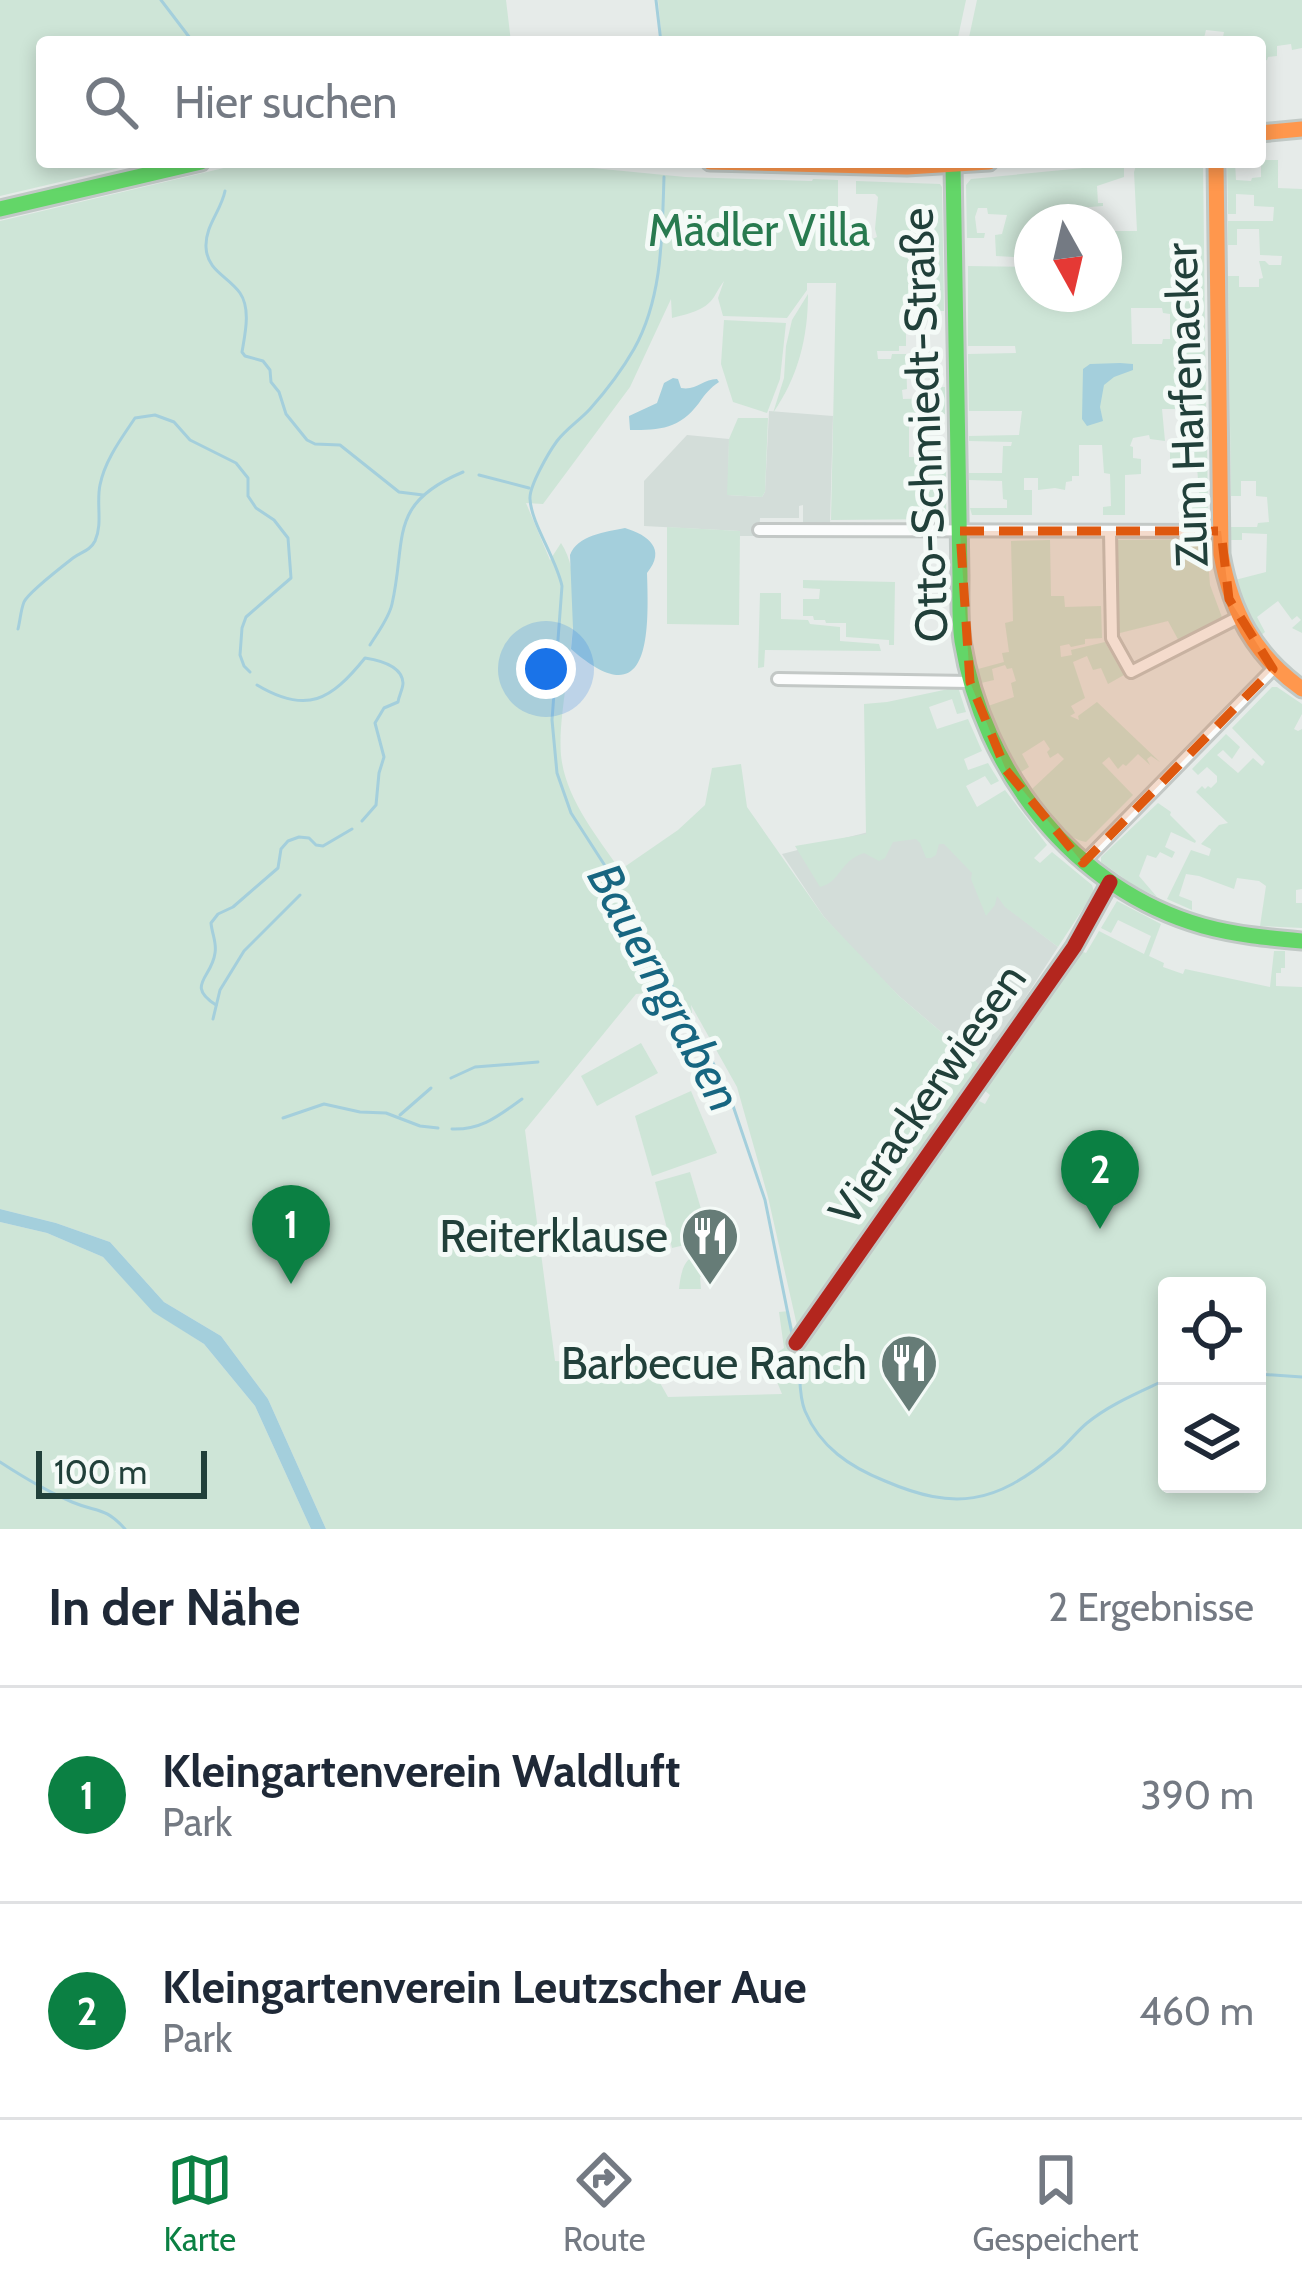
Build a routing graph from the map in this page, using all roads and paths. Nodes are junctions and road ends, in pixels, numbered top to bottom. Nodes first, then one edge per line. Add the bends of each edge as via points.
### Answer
1 (1302, 129) edge
2 (1266, 132) edge
3 (175, 168) edge
4 (953, 168) edge
5 (1216, 168) edge
6 (0, 209) edge
7 (759, 530) dead end
8 (960, 531) junction
9 (1221, 531) junction
10 (1110, 532) junction
11 (1237, 618) junction
12 (1273, 669) junction
13 (778, 679) dead end
14 (970, 682) junction
15 (1302, 689) edge
16 (1083, 863) junction
17 (1110, 882) junction
18 (1302, 941) edge
19 (796, 1342) dead end

1 - 2 street
3 - 6 street
4 - 8 street, Otto-Schmiedt-Straße
5 - 9 street, Zum Harfenacker
7 - 8 street
8 - 10 street
8 - 14 street, Otto-Schmiedt-Straße
9 - 10 street
9 - 11 street, Zum Harfenacker
10 - 11 street via 1112,638 1131,672
11 - 12 street, Zum Harfenacker
12 - 15 street, Zum Harfenacker
12 - 16 street
13 - 14 street, Otto-Schmiedt-Straße
14 - 16 street, Otto-Schmiedt-Straße via 1006,770
16 - 17 street, Otto-Schmiedt-Straße
17 - 18 street, Otto-Schmiedt-Straße via 1206,928
17 - 19 street, Vierackerwiesen via 1062,964

